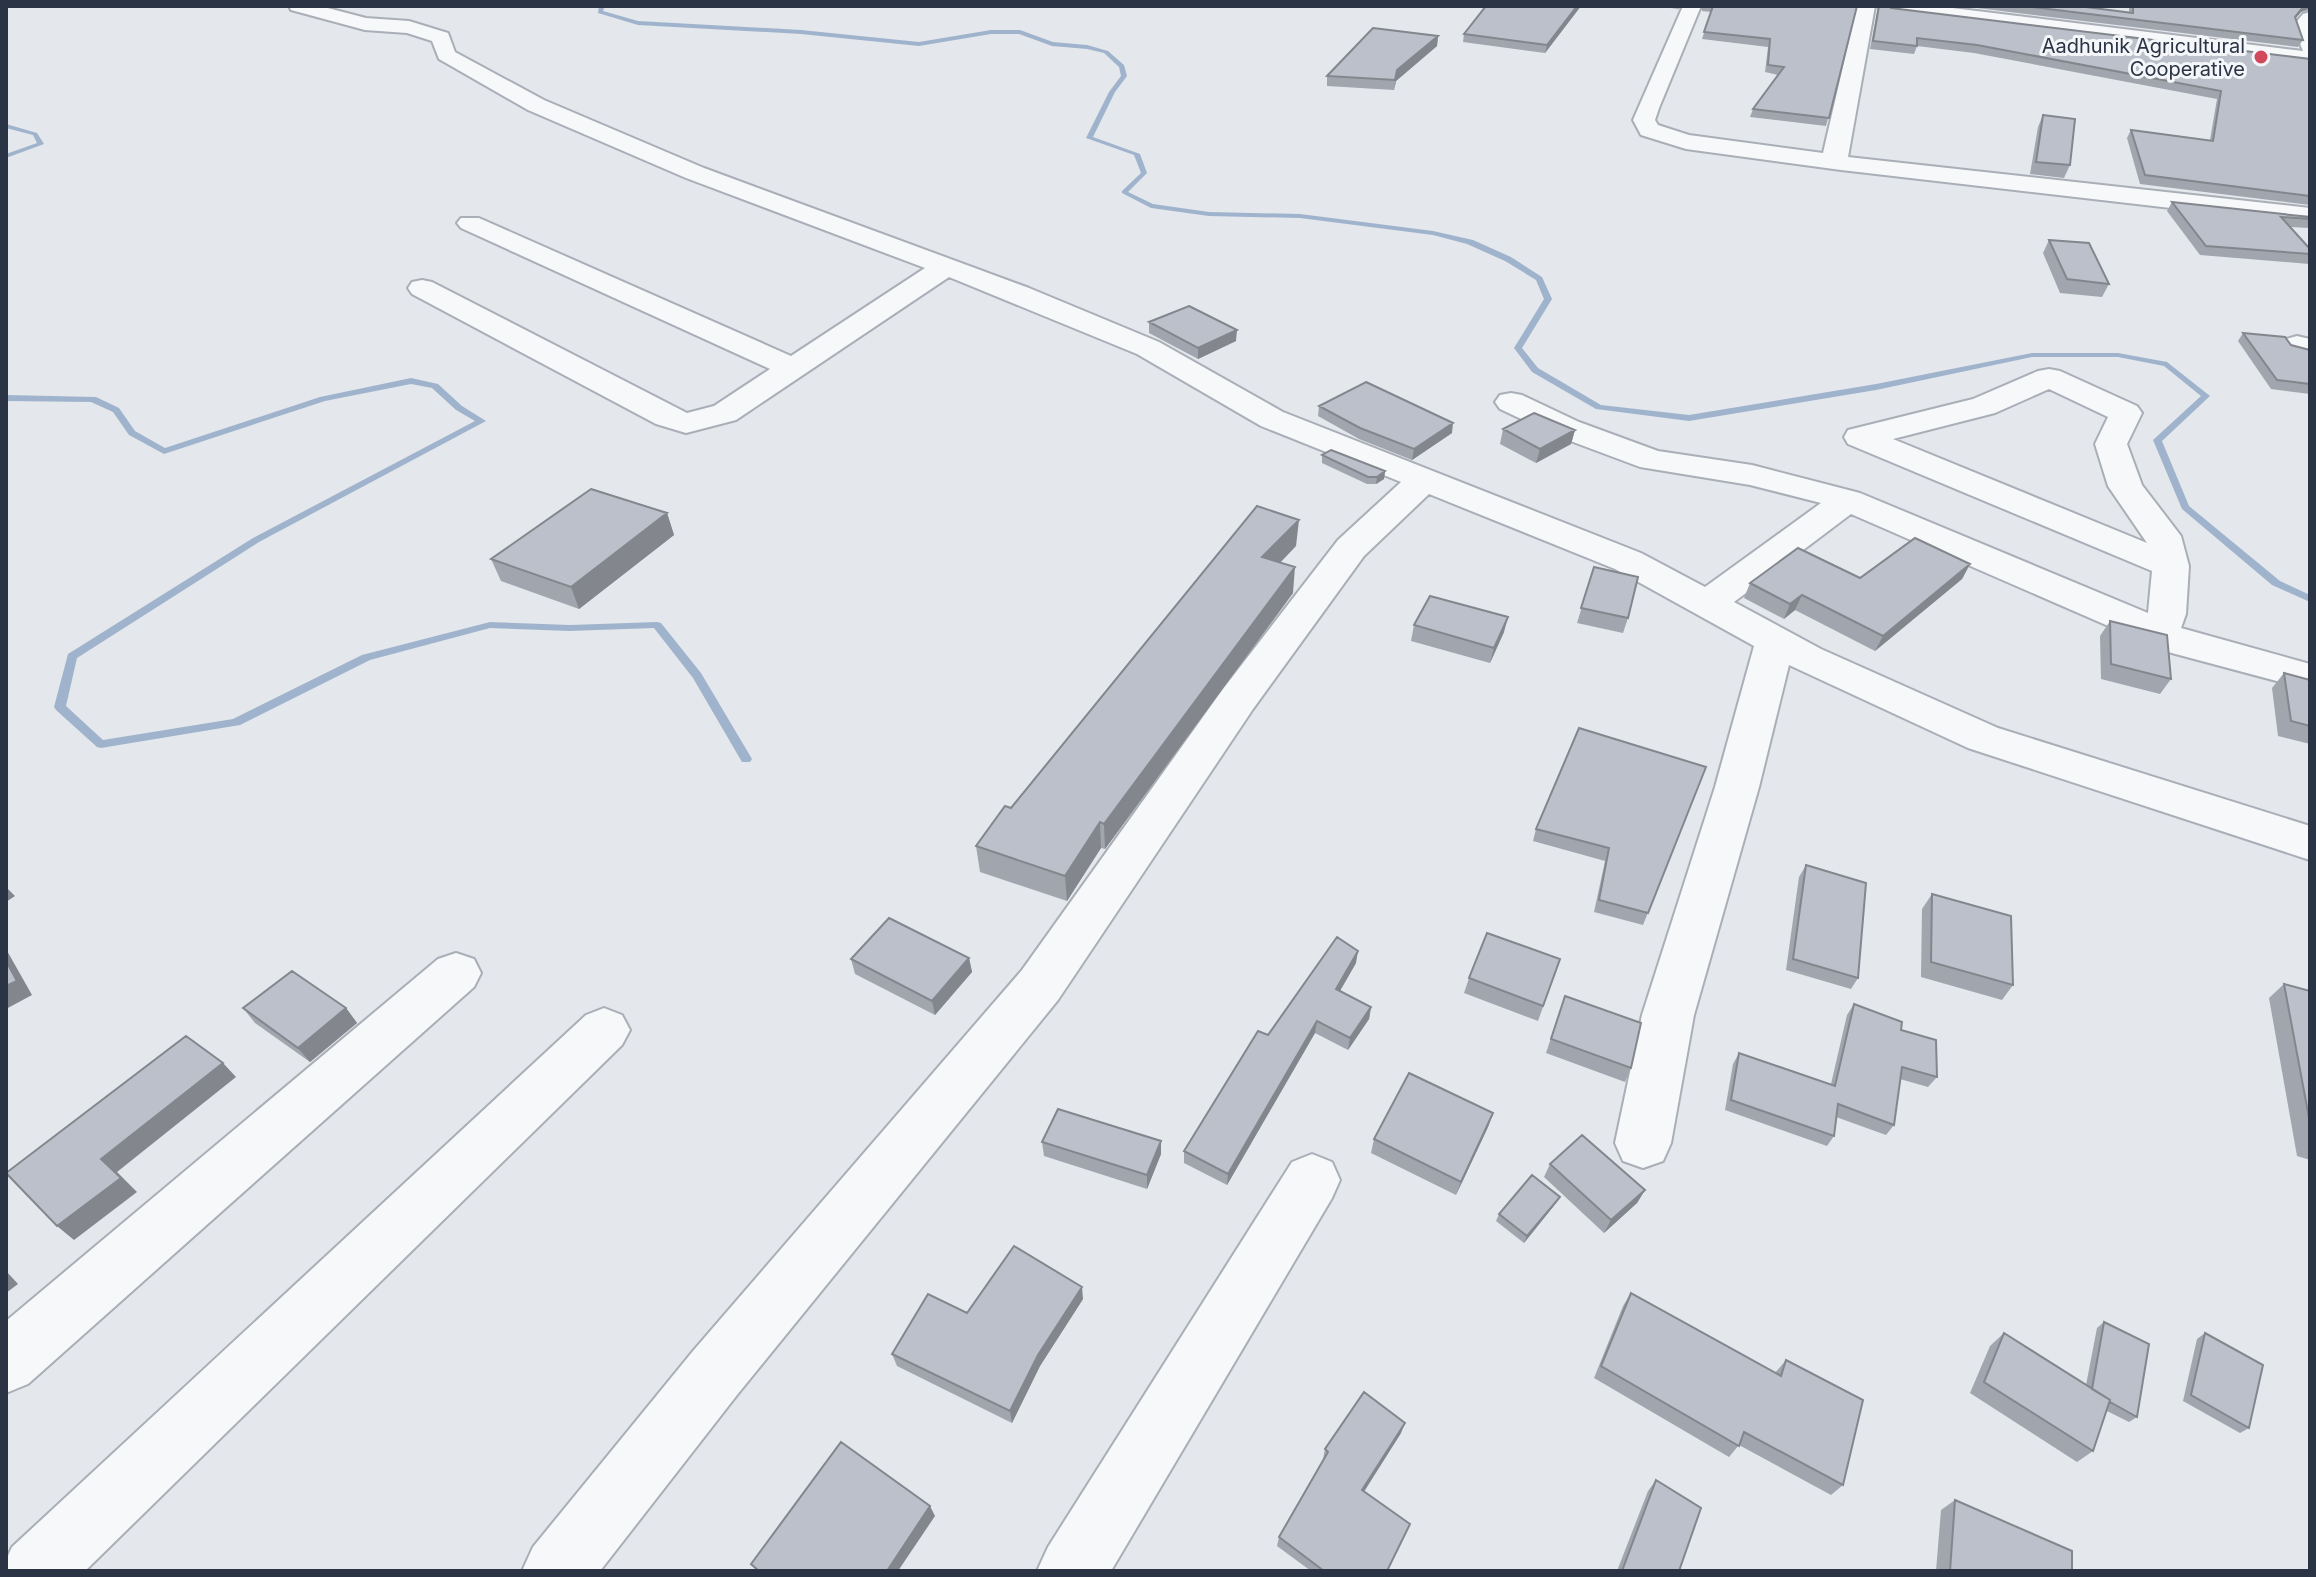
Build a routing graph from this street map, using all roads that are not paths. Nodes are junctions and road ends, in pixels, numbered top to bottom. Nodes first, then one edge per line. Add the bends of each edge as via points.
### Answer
1 (298, 6) edge
2 (1692, 6) edge
3 (1866, 6) edge
4 (1889, 6) edge
5 (2310, 18) edge
6 (2310, 47) edge
7 (2310, 58) edge
8 (1841, 163) junction
9 (2310, 216) edge
10 (470, 223) dead end
11 (944, 268) junction
12 (422, 288) dead end
13 (793, 368) junction
14 (1511, 402) dead end
15 (1422, 481) junction
16 (1848, 500) junction
17 (2171, 566) junction
18 (1707, 604) junction
19 (2160, 633) junction
20 (1775, 641) junction
21 (2310, 677) edge
22 (2310, 843) edge
23 (456, 973) dead end
24 (604, 1030) dead end
25 (1643, 1143) dead end
26 (1312, 1180) dead end
27 (6, 1362) edge
28 (36, 1571) edge
29 (557, 1571) edge
30 (1072, 1571) edge

1 - 11 street via 365,24 427,31 441,37 446,55 536,105 695,173
2 - 8 street via 1648,108 1644,120 1649,130 1686,142
3 - 8 street via 1834,156
4 - 7 street
5 - 6 street via 2303,26
8 - 9 street
10 - 13 street
11 - 13 street
11 - 15 street via 1148,348 1272,419
12 - 13 street via 686,423 725,413
14 - 16 street via 1652,460 1752,475
15 - 18 street via 1628,561
15 - 29 street via 1351,548 1238,699 1040,985 715,1373
16 - 18 street
16 - 19 street
17 - 17 street via 1987,490 1860,437 1984,406 2049,378 2126,413 2111,444 2125,486 2163,536
17 - 19 street
18 - 20 street
19 - 21 street
20 - 22 street via 1983,738
20 - 25 street via 1668,1015
23 - 27 street
24 - 28 street
26 - 30 street

